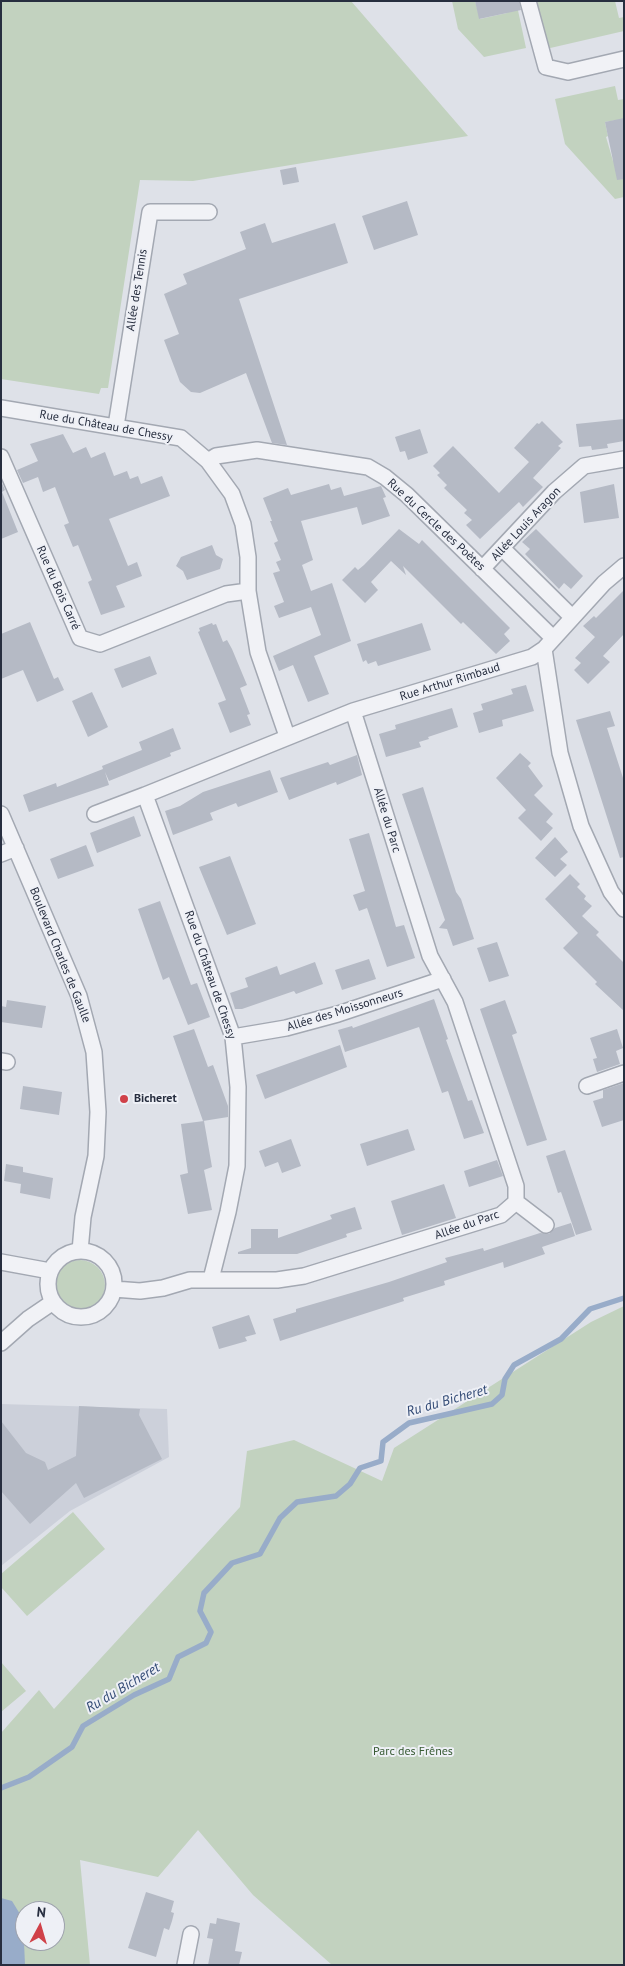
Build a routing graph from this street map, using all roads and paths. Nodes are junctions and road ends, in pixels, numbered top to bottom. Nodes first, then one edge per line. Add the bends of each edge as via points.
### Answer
1 (528, 1) edge
2 (624, 59) edge
3 (209, 212) dead end
4 (1, 408) edge
5 (116, 426) junction
6 (1, 457) edge
7 (624, 459) edge
8 (208, 462) junction
9 (503, 549) junction
10 (624, 566) edge
11 (482, 569) junction
12 (248, 591) junction
13 (572, 617) junction
14 (549, 644) junction
15 (353, 711) junction
16 (287, 736) junction
17 (145, 795) junction
18 (1, 814) edge
19 (95, 814) dead end
20 (16, 848) junction
21 (1, 854) edge
22 (624, 909) edge
23 (443, 979) junction
24 (233, 1037) junction
25 (624, 1073) edge
26 (587, 1086) dead end
27 (516, 1202) junction
28 (546, 1225) dead end
29 (80, 1251) junction
30 (1, 1262) edge
31 (50, 1271) junction
32 (211, 1279) junction
33 (114, 1289) junction
34 (53, 1302) junction
35 (1, 1343) edge
36 (191, 1934) dead end
37 (185, 1965) edge

1 - 2 street via 546,67 568,72
3 - 5 street, Allée des Tennis via 150,212
4 - 5 street, Rue du Château de Chessy
5 - 8 street, Rue du Château de Chessy via 180,438
6 - 12 street, Rue du Bois Carré via 80,638 100,644 226,594
7 - 9 street, Allée Louis Aragon via 584,466 554,492
8 - 11 street, Rue du Cercle des Poètes via 216,456 258,450 368,467 406,495
8 - 12 street, Rue du Château de Chessy via 232,494 243,524 248,557
9 - 11 street, Allée Louis Aragon
9 - 13 street
10 - 13 street
11 - 14 street, Rue du Cercle des Poètes
12 - 16 street, Rue du Château de Chessy via 258,652
13 - 14 street
14 - 15 street, Rue Arthur Rimbaud via 532,657
14 - 22 street via 560,753 581,826 611,892
15 - 16 street, Rue Arthur Rimbaud
15 - 23 street, Allée du Parc via 430,956
16 - 17 street
17 - 19 street
17 - 24 street, Rue du Château de Chessy
18 - 20 street, Boulevard Charles de Gaulle
20 - 21 street
20 - 29 street, Boulevard Charles de Gaulle via 78,996 94,1052 98,1112 96,1156
23 - 24 street, Allée des Moissonneurs via 338,1014 286,1028
23 - 27 street, Allée du Parc via 455,1002 516,1186
24 - 32 street, Rue du Château de Chessy via 238,1087 237,1166
25 - 26 street
27 - 28 street
27 - 32 street, Allée du Parc via 501,1215 304,1276 277,1280
29 - 31 street via 62,1256
29 - 33 street via 94,1254 106,1262
30 - 31 street
31 - 34 street via 48,1281
32 - 33 street, Allée du Parc via 190,1280 140,1291
33 - 34 street via 109,1302 88,1317 74,1317
34 - 35 street
36 - 37 street

